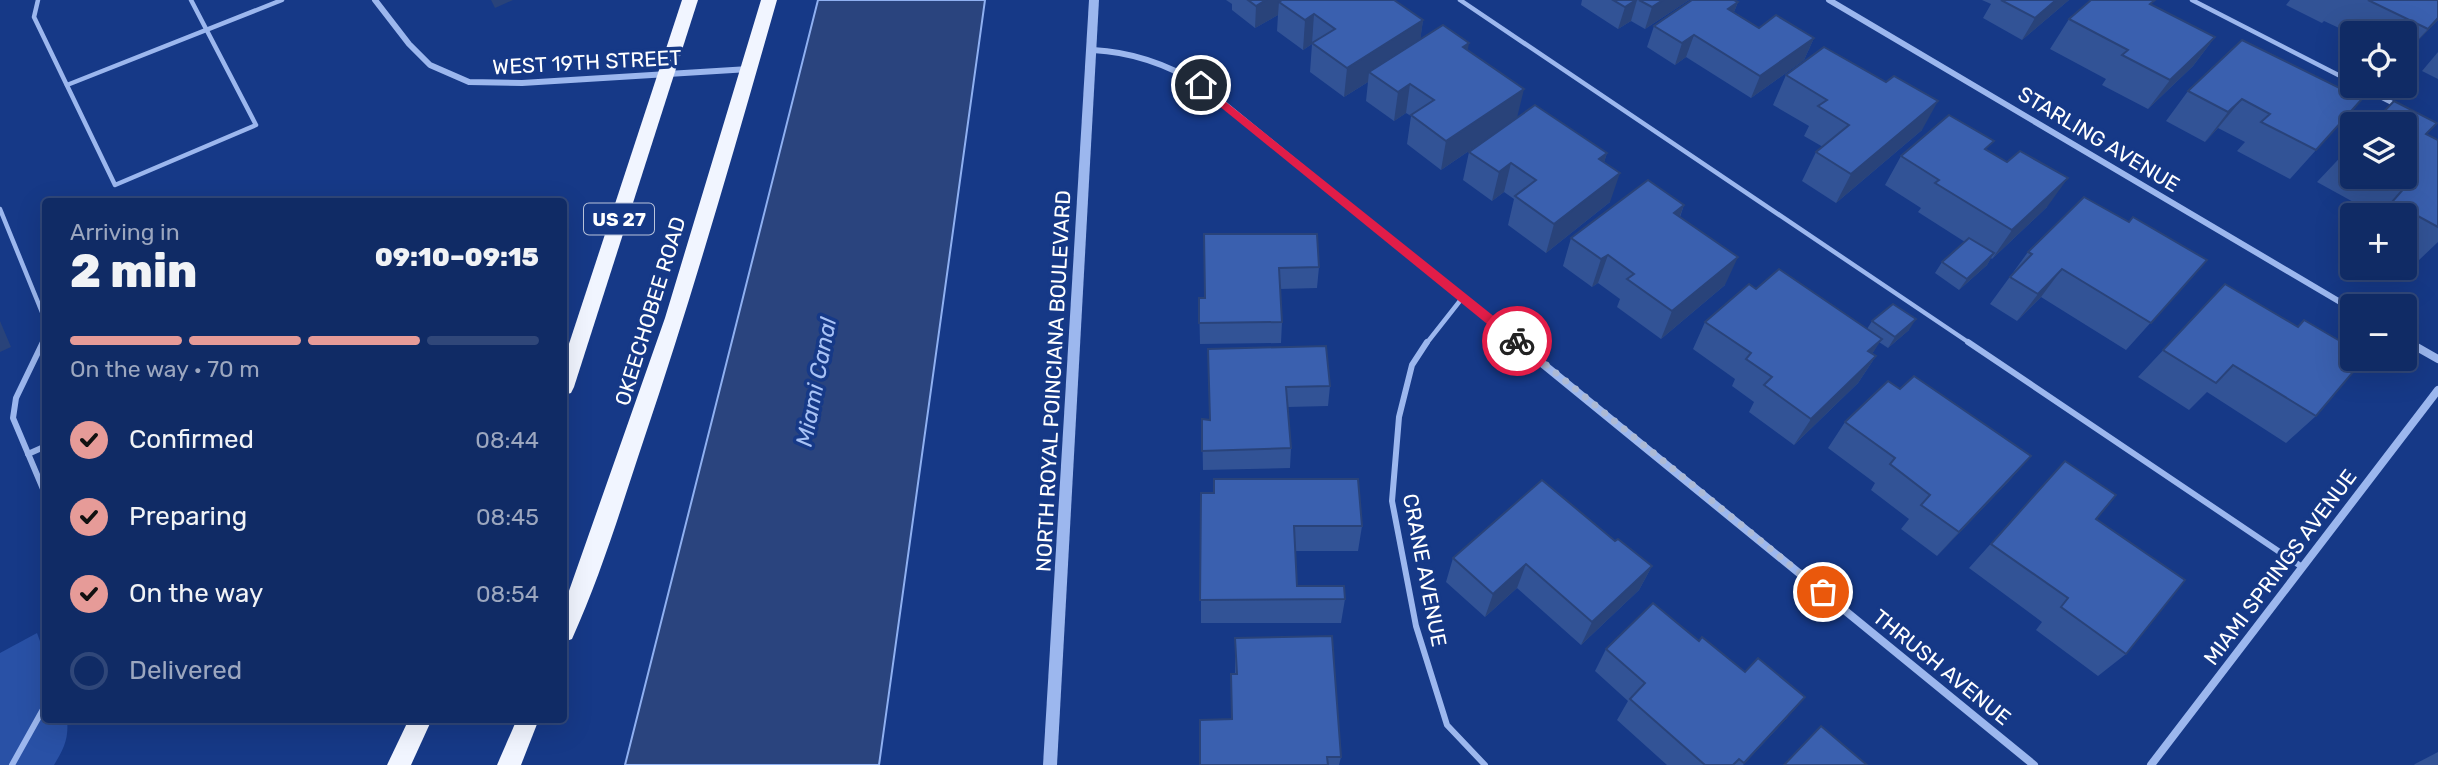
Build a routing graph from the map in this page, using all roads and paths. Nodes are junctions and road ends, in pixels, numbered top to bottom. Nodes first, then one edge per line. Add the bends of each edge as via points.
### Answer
1 (38, 0) edge
2 (191, 0) edge
3 (282, 0) edge
4 (375, 0) edge
5 (690, 0) edge
6 (769, 0) edge
7 (1094, 0) edge
8 (1460, 0) edge
9 (1829, 0) edge
10 (2192, 0) edge
11 (206, 30) junction
12 (1093, 50) junction
13 (750, 69) junction
14 (666, 74) junction
15 (2340, 76) edge
16 (67, 85) junction
17 (2382, 98) edge
18 (2404, 109) edge
19 (0, 209) edge
20 (1463, 297) junction
21 (2340, 302) edge
22 (42, 312) edge
23 (42, 344) edge
24 (2417, 347) edge
25 (2438, 359) edge
26 (567, 378) edge
27 (2438, 390) edge
28 (42, 448) edge
29 (28, 454) junction
30 (42, 487) edge
31 (2302, 567) junction
32 (567, 624) edge
33 (42, 711) edge
34 (419, 723) edge
35 (526, 723) edge
36 (12, 765) edge
37 (399, 765) edge
38 (509, 765) edge
39 (1050, 765) edge
40 (1485, 765) edge
41 (2034, 765) edge
42 (2151, 765) edge

1 - 16 lane via 34,17
2 - 11 lane
3 - 11 lane
4 - 14 street, WEST 19TH STREET via 430,65 469,82
5 - 14 highway, US 27
6 - 13 highway, OKEECHOBEE ROAD
7 - 12 street, NORTH ROYAL POINCIANA BOULEVARD
8 - 31 lane
9 - 21 street, STARLING AVENUE
10 - 15 lane
11 - 16 lane
11 - 16 lane via 256,125 115,185
12 - 20 street, THRUSH AVENUE via 1156,60 1201,85
12 - 39 street, NORTH ROYAL POINCIANA BOULEVARD
13 - 14 street, WEST 19TH STREET
13 - 32 highway, OKEECHOBEE ROAD via 656,377
14 - 26 highway, US 27
17 - 18 lane
19 - 22 lane
20 - 40 lane, CRANE AVENUE via 1412,365 1399,417 1392,501 1416,626 1447,725
20 - 41 street, THRUSH AVENUE
23 - 29 lane via 16,398 13,418
24 - 25 street
27 - 31 street, MIAMI SPRINGS AVENUE
28 - 29 lane
29 - 30 lane
31 - 42 street, MIAMI SPRINGS AVENUE
33 - 36 lane
34 - 37 highway
35 - 38 highway

